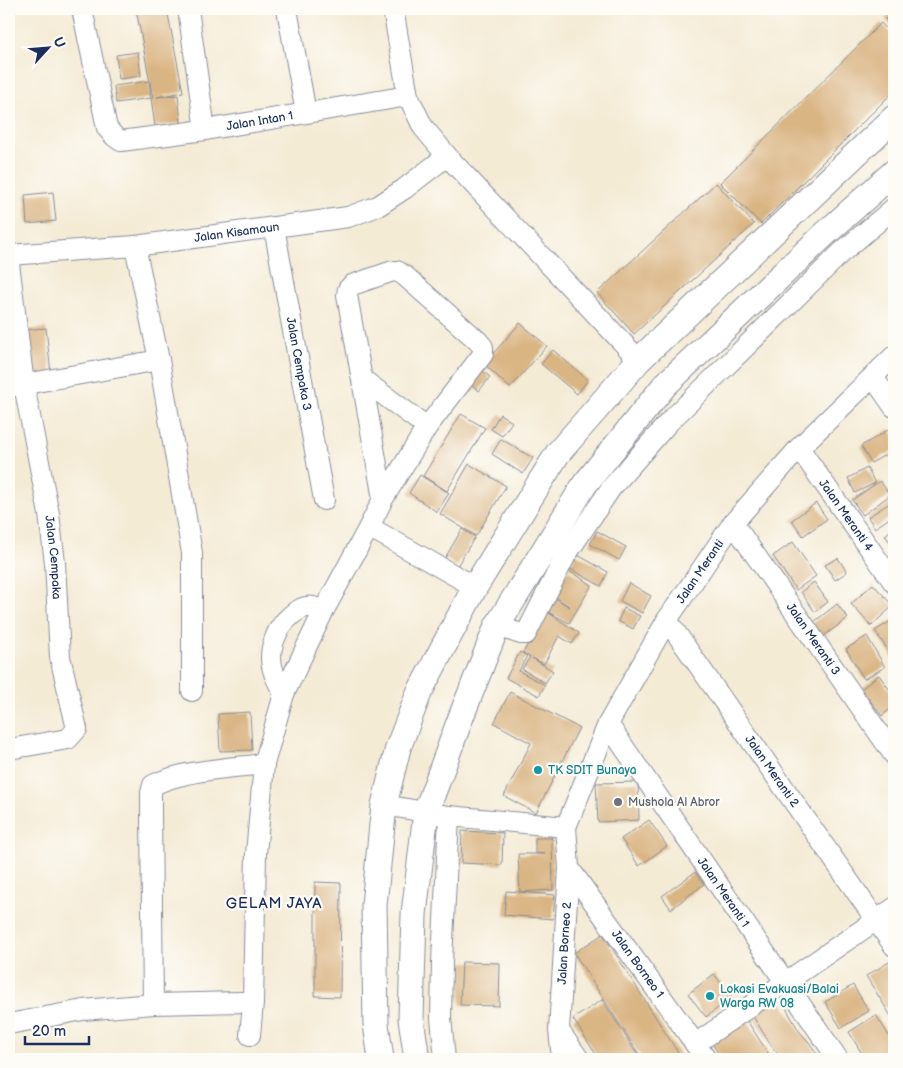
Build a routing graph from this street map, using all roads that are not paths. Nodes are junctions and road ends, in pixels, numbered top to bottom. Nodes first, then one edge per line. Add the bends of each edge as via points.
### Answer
1 (82, 9) edge
2 (188, 9) edge
3 (287, 9) edge
4 (393, 9) edge
5 (408, 96) junction
6 (306, 113) junction
7 (894, 118) edge
8 (205, 130) junction
9 (447, 156) junction
10 (894, 172) edge
11 (894, 208) edge
12 (274, 227) junction
13 (825, 234) junction
14 (135, 246) junction
15 (842, 252) junction
16 (9, 255) edge
17 (9, 263) edge
18 (715, 336) junction
19 (894, 356) edge
20 (736, 357) junction
21 (159, 360) junction
22 (639, 360) junction
23 (873, 377) junction
24 (362, 379) junction
25 (16, 386) edge
26 (894, 406) edge
27 (427, 427) junction
28 (799, 448) junction
29 (383, 499) junction
30 (324, 500) dead end
31 (733, 524) junction
32 (369, 527) junction
33 (894, 583) edge
34 (475, 587) junction
35 (323, 612) junction
36 (668, 620) junction
37 (498, 626) junction
38 (192, 691) dead end
39 (284, 694) junction
40 (608, 724) junction
41 (9, 749) edge
42 (894, 755) edge
43 (264, 764) junction
44 (387, 805) junction
45 (431, 812) junction
46 (566, 827) junction
47 (569, 868) junction
48 (894, 908) edge
49 (877, 921) junction
50 (894, 946) edge
51 (784, 983) junction
52 (252, 1003) junction
53 (153, 1004) junction
54 (441, 1018) junction
55 (412, 1019) junction
56 (9, 1024) edge
57 (559, 1030) junction
58 (250, 1035) dead end
59 (700, 1052) edge
60 (381, 1059) edge
61 (418, 1059) edge
62 (445, 1059) edge
63 (562, 1059) edge
64 (579, 1059) edge
65 (838, 1059) edge

1 - 8 street, Jalan Intan 1 via 108,128 114,136 121,141
2 - 8 street
3 - 6 street
4 - 5 street
5 - 6 street, Jalan Intan 1
5 - 9 street via 423,127
6 - 8 street, Jalan Intan 1
7 - 22 street
9 - 12 street, Jalan Kisamaun via 378,206 348,217
9 - 22 street
10 - 13 street
11 - 15 street
12 - 14 street, Jalan Kisamaun
12 - 30 street, Jalan Cempaka 3
13 - 15 street
13 - 18 street
14 - 16 street, Jalan Kisamaun
14 - 21 street
15 - 20 street
17 - 25 street, Jalan Cempaka
18 - 20 street
18 - 37 street via 665,384 585,484
19 - 23 street, Jalan Meranti
20 - 37 street via 668,423 611,488 566,555 526,634
21 - 25 street
21 - 38 street via 192,553
22 - 34 street via 558,453
23 - 26 street
23 - 28 street, Jalan Meranti
24 - 27 street
24 - 27 street via 348,289 398,271 483,347 483,354
24 - 29 street
25 - 41 street, Jalan Cempaka via 49,514 60,657 76,729 68,739
27 - 29 street
28 - 31 street, Jalan Meranti
28 - 33 street, Jalan Meranti 4
29 - 32 street
31 - 36 street, Jalan Meranti
31 - 42 street, Jalan Meranti 3
32 - 34 street
32 - 35 street
34 - 44 street via 419,693 398,748
35 - 39 street
35 - 39 street via 316,607 295,611 275,636 272,665
36 - 40 street, Jalan Meranti
36 - 49 street, Jalan Meranti 2
37 - 45 street via 461,717
39 - 43 street
40 - 46 street, Jalan Meranti
40 - 51 street, Jalan Meranti 1
43 - 52 street via 256,854
43 - 53 street via 199,771 153,785
44 - 45 street
44 - 60 street via 374,905 376,1024
45 - 46 street
45 - 54 street via 442,962
45 - 55 street via 414,914
46 - 47 street, Jalan Borneo 2
47 - 57 street, Jalan Borneo 2
47 - 59 street, Jalan Borneo 1
48 - 49 street
49 - 50 street, Jalan Meranti 2
49 - 51 street
51 - 59 street
51 - 65 street, Jalan Meranti 1
52 - 53 street
52 - 58 street
53 - 56 street via 83,1010
54 - 55 street
54 - 62 street
55 - 61 street
57 - 63 street, Jalan Borneo 2
57 - 64 street

